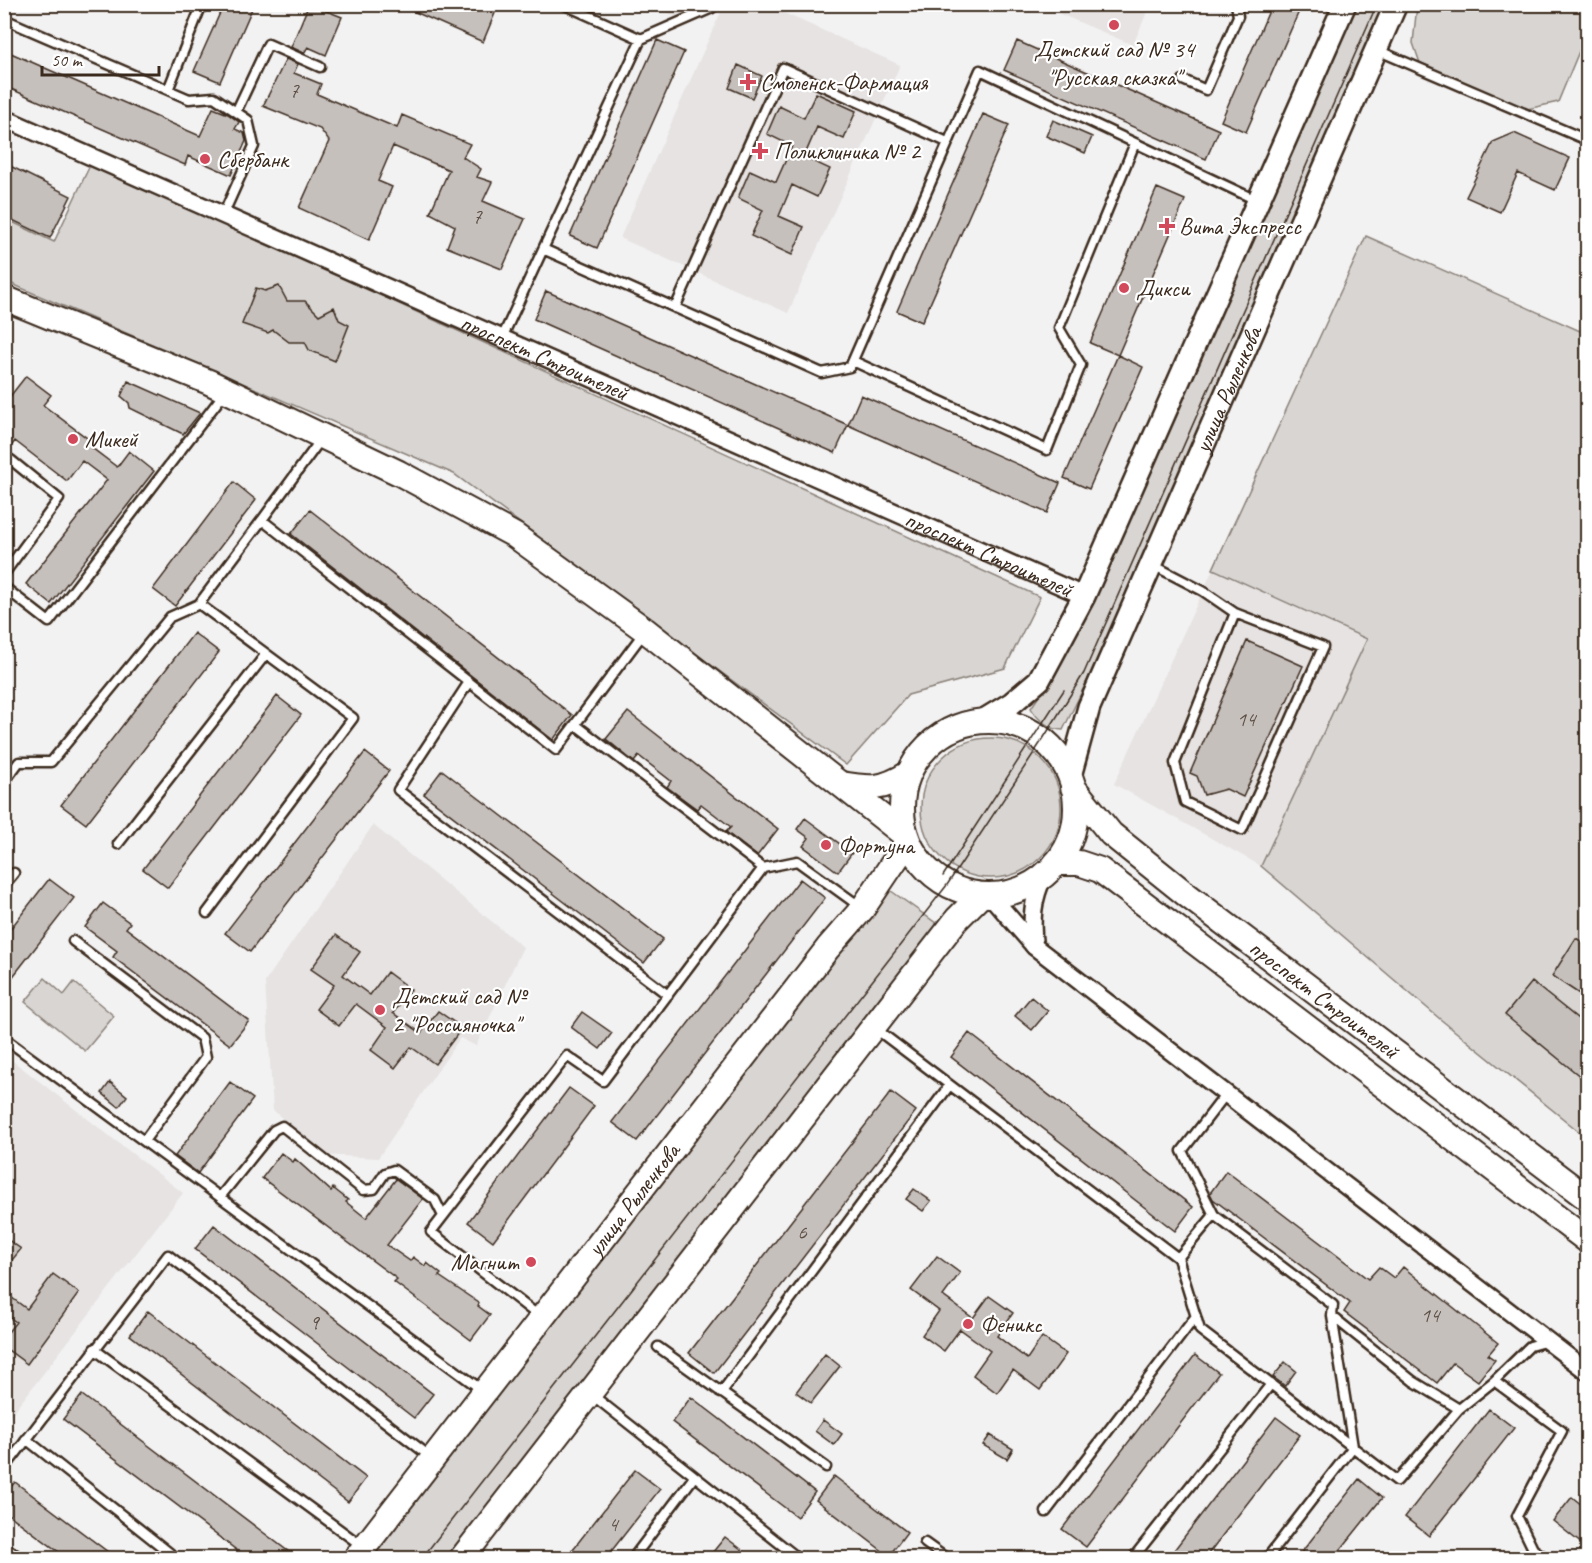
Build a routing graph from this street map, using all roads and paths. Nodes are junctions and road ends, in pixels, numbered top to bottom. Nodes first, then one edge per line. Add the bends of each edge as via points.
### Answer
1 (202, 4) edge
2 (563, 4) edge
3 (713, 4) edge
4 (1236, 4) edge
5 (1345, 4) edge
6 (1396, 4) edge
7 (576, 7) edge
8 (4, 19) edge
9 (641, 39) junction
10 (1376, 50) junction
11 (320, 68) dead end
12 (1183, 80) dead end
13 (168, 90) junction
14 (236, 112) junction
15 (4, 118) edge
16 (947, 142) junction
17 (1135, 143) junction
18 (1587, 144) edge
19 (1257, 200) junction
20 (223, 215) junction
21 (543, 249) junction
22 (6, 302) edge
23 (675, 308) junction
24 (502, 338) junction
25 (853, 361) junction
26 (227, 391) junction
27 (323, 437) junction
28 (4, 468) edge
29 (262, 520) junction
30 (1152, 565) junction
31 (4, 574) edge
32 (4, 587) edge
33 (1084, 596) junction
34 (199, 604) junction
35 (1235, 613) junction
36 (645, 630) junction
37 (266, 654) junction
38 (469, 682) junction
39 (984, 720) junction
40 (576, 725) junction
41 (908, 774) junction
42 (1072, 781) junction
43 (4, 782) edge
44 (842, 784) junction
45 (907, 839) junction
46 (118, 844) dead end
47 (763, 868) junction
48 (1050, 869) junction
49 (14, 873) dead end
50 (4, 885) edge
51 (986, 895) junction
52 (863, 908) junction
53 (207, 913) dead end
54 (73, 941) dead end
55 (1035, 947) junction
56 (668, 995) junction
57 (873, 1027) junction
58 (4, 1038) edge
59 (949, 1086) junction
60 (1226, 1094) junction
61 (144, 1141) junction
62 (220, 1197) junction
63 (1587, 1199) edge
64 (1214, 1215) junction
65 (443, 1216) junction
66 (1587, 1241) edge
67 (1178, 1258) junction
68 (1196, 1316) junction
69 (1332, 1316) junction
70 (542, 1318) junction
71 (1548, 1341) junction
72 (658, 1347) dead end
73 (94, 1348) junction
74 (1587, 1372) edge
75 (1494, 1380) junction
76 (1271, 1384) junction
77 (485, 1392) junction
78 (721, 1393) junction
79 (591, 1394) junction
80 (1459, 1409) junction
81 (26, 1439) junction
82 (1353, 1447) junction
83 (433, 1458) junction
84 (826, 1467) dead end
85 (4, 1468) edge
86 (694, 1477) junction
87 (1046, 1512) dead end
88 (925, 1543) dead end
89 (4, 1546) edge
90 (1533, 1549) junction
91 (360, 1553) edge
92 (20, 1558) edge
93 (176, 1558) edge
94 (462, 1558) edge
95 (633, 1558) edge
96 (796, 1558) edge
97 (946, 1558) edge
98 (1133, 1558) edge
99 (1267, 1558) edge
100 (1526, 1558) edge
101 (1546, 1558) edge

1 - 13 lane
2 - 7 lane
3 - 9 lane via 712,8
4 - 12 lane via 1238,16 1206,90
5 - 19 street, улица Рыленкова
6 - 10 street, улица Рыленкова
7 - 9 lane
8 - 13 lane
9 - 21 lane
10 - 18 lane via 1582,138
10 - 30 street, улица Рыленкова
11 - 14 lane via 268,44
13 - 14 lane via 189,99 214,97
14 - 20 lane via 248,120 254,146
15 - 20 street, проспект Строителей
16 - 17 lane via 980,69
16 - 23 lane via 783,68
16 - 25 lane
17 - 19 lane
17 - 25 lane via 1059,328 1081,365 1047,450
19 - 33 street, улица Рыленкова
20 - 24 street, проспект Строителей
21 - 23 lane
21 - 24 lane
22 - 26 main road
23 - 25 lane via 822,373 850,368
24 - 33 street, проспект Строителей
26 - 27 main road
26 - 32 lane via 49,621
27 - 29 lane
27 - 36 main road via 513,535
28 - 31 lane via 11,460 59,499
29 - 34 lane
29 - 38 lane
30 - 35 lane via 1203,591
30 - 42 street, улица Рыленкова via 1089,707
33 - 39 street, улица Рыленкова via 1039,680
34 - 37 lane
34 - 43 lane via 170,617 51,762 19,762
35 - 35 lane via 1323,648 1242,830 1185,802 1175,763
36 - 40 lane
36 - 44 main road
37 - 46 lane
37 - 53 lane via 353,718
38 - 40 lane via 556,750
38 - 56 lane via 398,790
39 - 41 main road via 960,725 938,736 920,753
39 - 42 main road via 1011,723 1036,734 1059,756
40 - 47 lane
41 - 44 main road via 889,786 871,789
41 - 45 main road via 902,794
42 - 48 main road via 1076,813 1070,840
42 - 63 main road, проспект Строителей via 1111,834
44 - 45 main road
45 - 51 main road via 916,856 940,880 964,891
45 - 52 main road, улица Рыленкова
47 - 52 lane via 797,861
47 - 56 lane
48 - 51 main road via 1028,886 1010,893
48 - 55 street via 1034,896 1031,918
48 - 66 main road, проспект Строителей via 1079,863 1100,870
49 - 50 lane
51 - 55 street
51 - 57 main road via 957,919
52 - 70 main road, улица Рыленкова
54 - 61 lane via 202,1038 206,1048 206,1057
55 - 60 street
56 - 65 lane via 603,1081 567,1056
57 - 59 lane
57 - 79 main road
58 - 61 lane
59 - 67 lane
59 - 78 lane
60 - 64 lane via 1182,1151
60 - 71 street
61 - 62 lane
62 - 65 lane via 274,1130 282,1126 363,1190 374,1189 385,1173 394,1170 435,1200
62 - 77 lane
64 - 67 lane
64 - 69 lane via 1333,1305
65 - 70 lane via 431,1232
67 - 68 lane
68 - 76 lane via 1200,1330
68 - 87 lane
69 - 80 lane via 1413,1381
69 - 82 lane
70 - 77 main road, улица Рыленкова
71 - 74 street
71 - 75 lane via 1530,1346
72 - 78 lane
73 - 81 lane
73 - 83 lane via 168,1255
73 - 91 lane
75 - 80 lane
75 - 90 lane via 1562,1431 1517,1516
76 - 82 lane
76 - 98 lane
77 - 83 main road, улица Рыленкова
78 - 84 lane
79 - 86 lane
79 - 94 main road
80 - 82 lane via 1397,1481
81 - 85 lane
81 - 93 lane
82 - 99 lane
83 - 91 main road, улица Рыленкова
86 - 95 lane
86 - 96 lane
88 - 97 lane
89 - 92 lane
90 - 100 lane
90 - 101 lane

